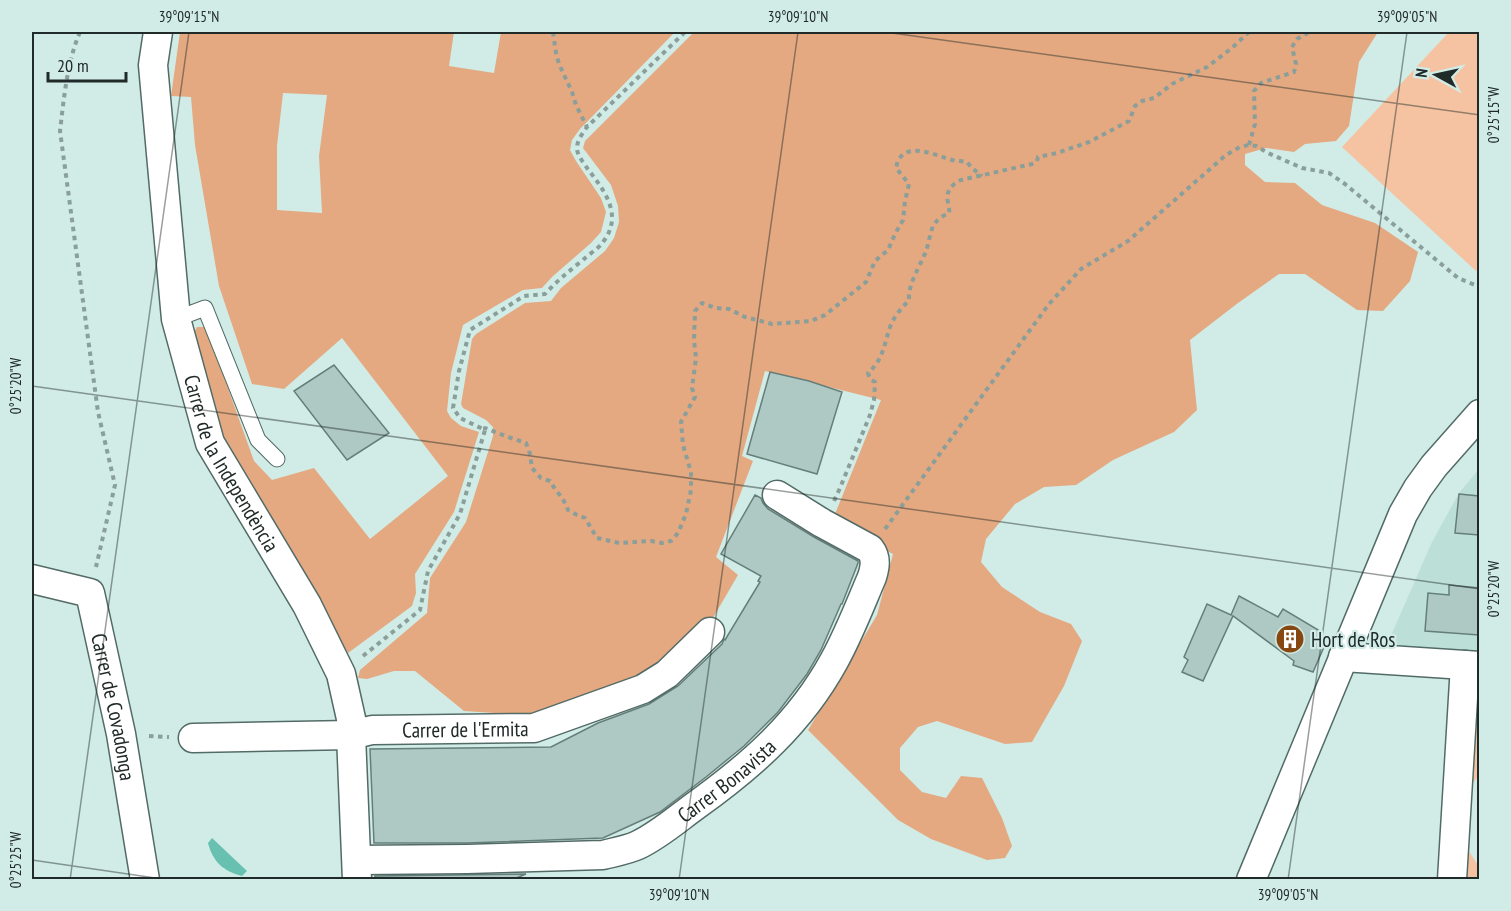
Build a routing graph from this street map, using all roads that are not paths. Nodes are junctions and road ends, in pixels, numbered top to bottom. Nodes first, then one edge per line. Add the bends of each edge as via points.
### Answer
1 (158, 32) edge
2 (176, 319) junction
3 (1479, 414) edge
4 (277, 459) dead end
5 (777, 495) dead end
6 (32, 579) edge
7 (710, 632) dead end
8 (1343, 657) junction
9 (1472, 665) edge
10 (351, 735) junction
11 (194, 738) road end
12 (357, 870) edge
13 (145, 879) edge
14 (1251, 879) edge
15 (1452, 879) edge

1 - 2 street, Carrer de la Independència via 153,65
2 - 4 lane via 205,308 258,440
2 - 10 street, Carrer de la Independència via 210,443 307,605 341,674
3 - 8 street via 1434,466 1403,514
5 - 12 street, Carrer Bonavista via 870,549 874,567 835,660 807,704 749,764 627,850 603,855
6 - 13 street, Carrer de Covadonga via 90,593 121,734
7 - 10 street, Carrer de l'Ermita via 667,674 643,689 534,728 372,730
8 - 9 street
8 - 14 street
9 - 15 street
10 - 11 street, Carrer de l'Ermita
10 - 12 street, Carrer de la Independència

